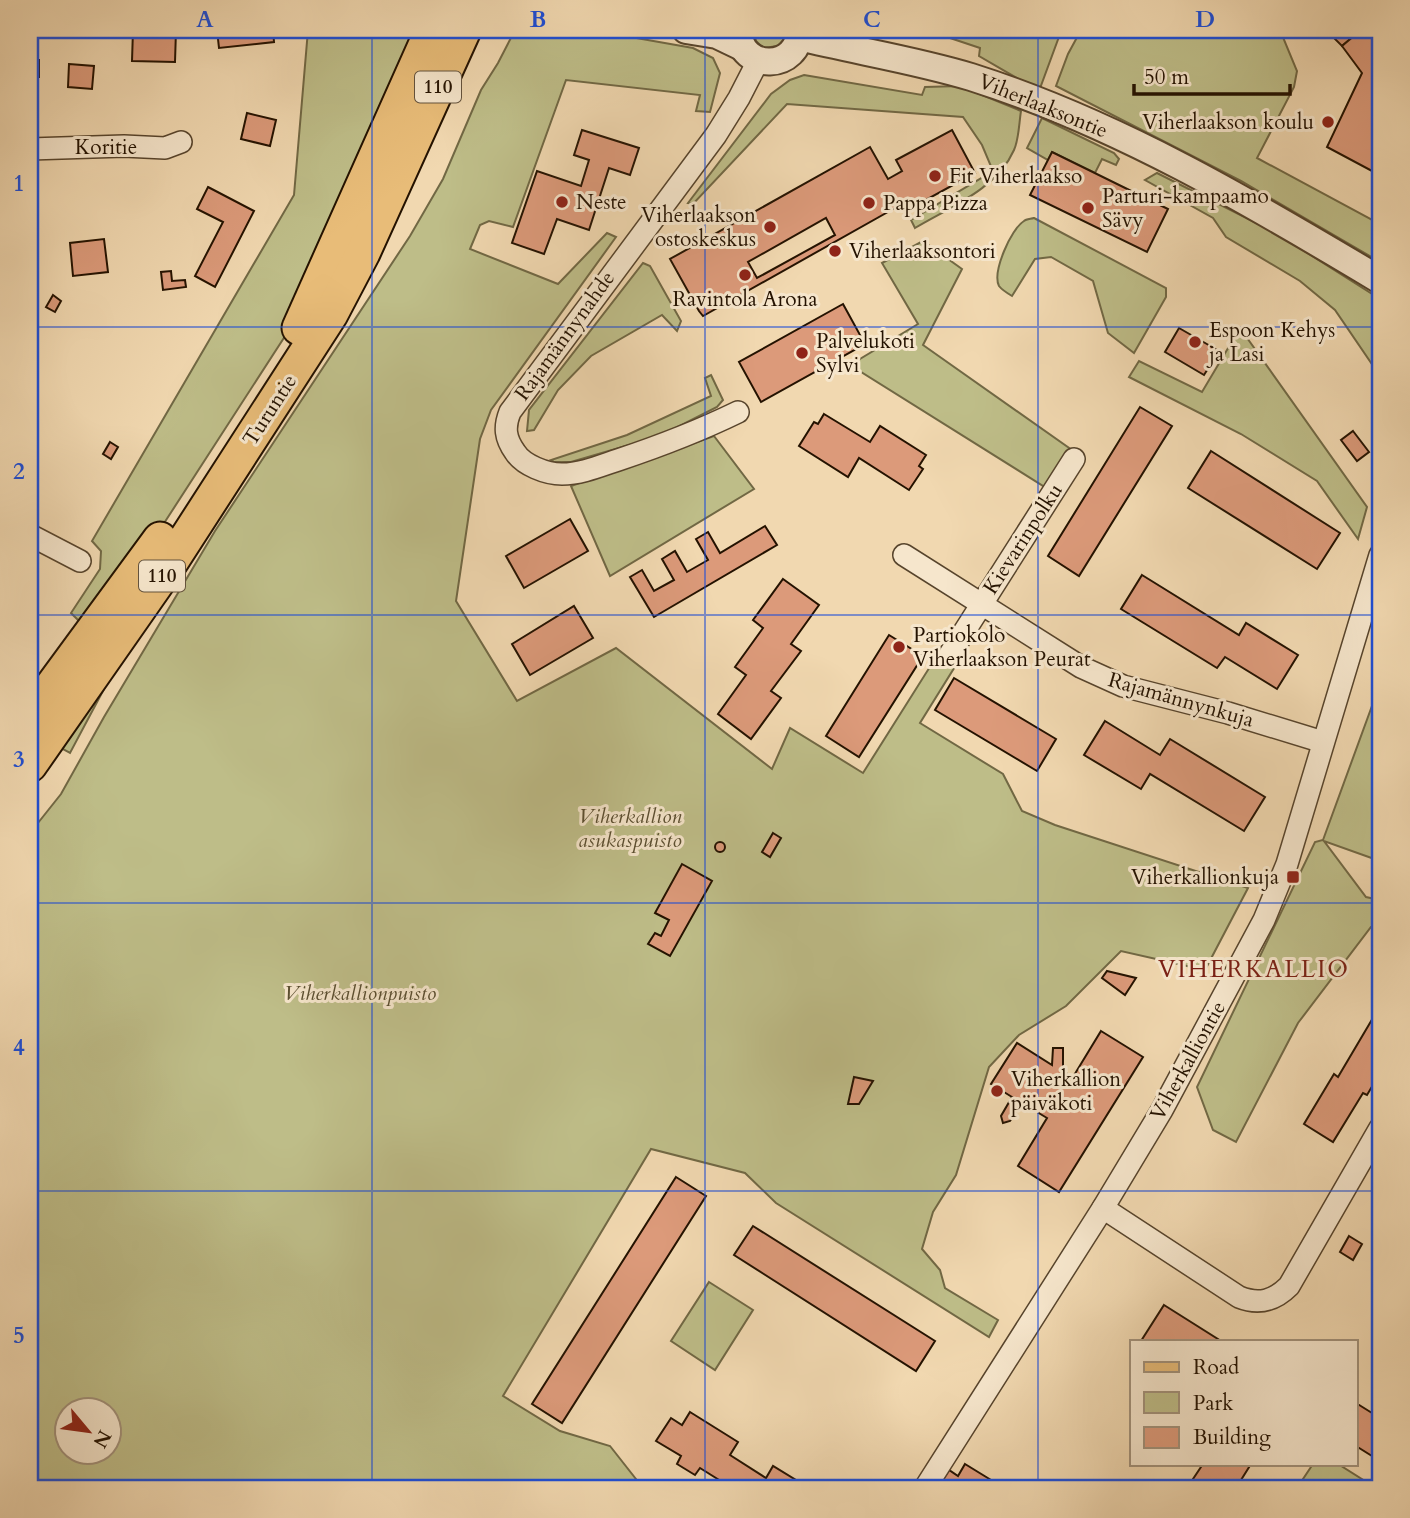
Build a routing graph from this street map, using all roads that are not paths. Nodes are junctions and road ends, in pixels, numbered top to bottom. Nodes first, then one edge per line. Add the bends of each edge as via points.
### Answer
1 (432, 30) edge
2 (464, 30) edge
3 (686, 30) edge
4 (799, 34) edge
5 (746, 46) edge
6 (181, 142) dead end
7 (30, 149) edge
8 (1380, 280) edge
9 (738, 412) dead end
10 (1074, 459) dead end
11 (30, 535) edge
12 (904, 555) dead end
13 (1380, 555) edge
14 (80, 561) dead end
15 (982, 604) junction
16 (950, 654) dead end
17 (30, 716) edge
18 (1323, 742) junction
19 (30, 765) edge
20 (1380, 1128) edge
21 (1103, 1208) junction
22 (925, 1488) edge

1 - 17 main road, Turuntie / 110 via 307,314 274,375
2 - 19 main road, Turuntie / 110 via 331,314 162,576
3 - 5 street
4 - 5 street via 795,49 772,62
4 - 8 street, Viherlaaksontie via 957,74 1098,127 1283,222
5 - 9 street, Rajamännynahde via 739,98 510,412 506,435 518,457 550,473 563,474 688,436
6 - 7 street, Koritie via 164,148
10 - 15 street, Kievarinpolku
11 - 14 street
12 - 15 street, Rajamännynkuja
13 - 18 street, Viherkalliontie
15 - 16 street, Kievarinpolku
15 - 18 street, Rajamännynkuja via 1081,667 1123,686
18 - 21 street, Viherkalliontie via 1287,864 1264,920 1162,1110
20 - 21 street via 1289,1286 1264,1302 1238,1297
21 - 22 street, Viherkalliontie

